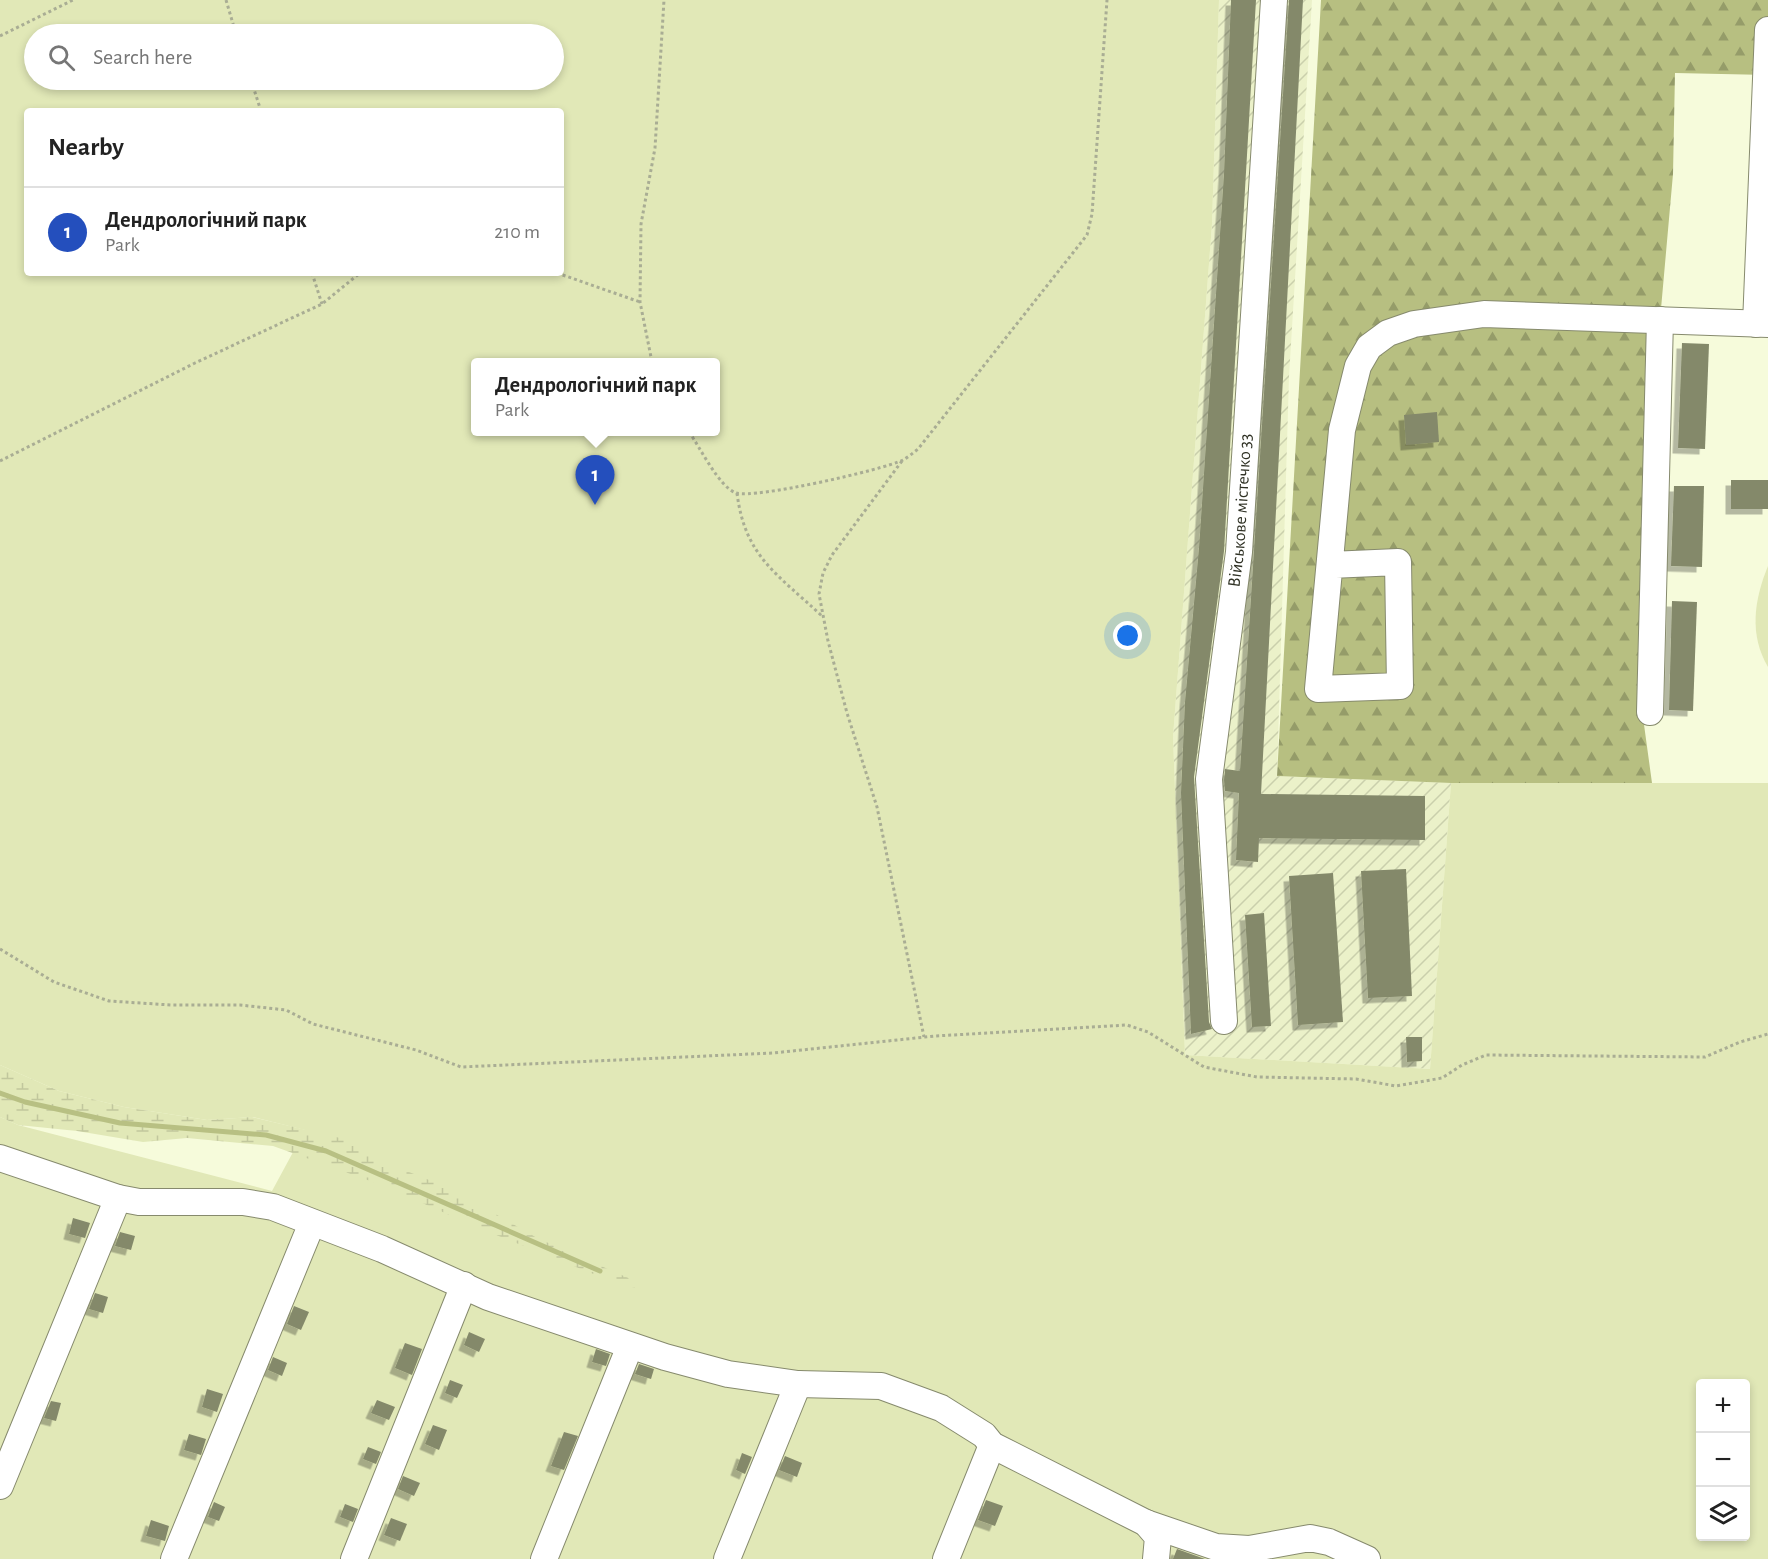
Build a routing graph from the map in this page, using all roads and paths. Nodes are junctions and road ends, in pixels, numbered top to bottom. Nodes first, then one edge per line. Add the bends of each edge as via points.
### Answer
1 (73, 0) edge
2 (226, 0) edge
3 (664, 0) edge
4 (1107, 0) edge
5 (1274, 0) edge
6 (24, 24) edge
7 (24, 24) edge
8 (234, 24) edge
9 (1768, 30) edge
10 (0, 36) edge
11 (254, 90) edge
12 (260, 108) edge
13 (564, 275) edge
14 (313, 276) edge
15 (356, 276) edge
16 (640, 302) junction
17 (322, 304) junction
18 (1660, 320) junction
19 (1762, 324) edge
20 (651, 358) edge
21 (692, 436) edge
22 (903, 460) junction
23 (0, 461) edge
24 (736, 493) junction
25 (1330, 566) junction
26 (824, 618) junction
27 (1650, 712) dead end
28 (0, 949) edge
29 (1224, 1021) dead end
30 (1768, 1034) edge
31 (924, 1037) junction
32 (0, 1158) edge
33 (118, 1198) junction
34 (312, 1223) junction
35 (464, 1285) junction
36 (630, 1346) junction
37 (798, 1384) junction
38 (992, 1445) junction
39 (0, 1486) edge
40 (1146, 1523) junction
41 (174, 1559) edge
42 (354, 1559) edge
43 (544, 1559) edge
44 (727, 1559) edge
45 (946, 1559) edge
46 (1156, 1559) edge
47 (1367, 1559) edge

1 - 6 path
2 - 8 path
3 - 16 path via 655,148 641,224
4 - 22 path via 1092,214 1087,236 918,449
5 - 29 street, Військове містечко 33 via 1239,552 1209,779
7 - 10 path
9 - 19 street
11 - 12 path
13 - 16 path
14 - 17 path
15 - 17 path
16 - 20 path
17 - 23 path
18 - 19 street
18 - 25 street via 1484,314 1431,320 1388,333 1369,347 1358,366 1342,430
18 - 27 street
21 - 24 path via 725,486
22 - 24 path via 828,480
22 - 26 path via 832,555 819,594
24 - 26 path via 740,520 756,554
25 - 25 street via 1318,689 1400,686 1398,562
26 - 31 path via 847,713 877,807
28 - 31 path via 54,982 109,1001 285,1010 314,1024 416,1050 461,1067 773,1053
30 - 31 path via 1705,1056 1486,1055 1442,1078 1396,1086 1356,1079 1257,1077 1204,1067 1156,1037 1127,1025
32 - 33 street
33 - 34 street via 159,1203 243,1202 273,1207
33 - 39 street
34 - 35 street
34 - 41 street
35 - 36 street
35 - 42 street
36 - 37 street via 728,1374
36 - 43 street
37 - 38 street via 881,1386 940,1408 984,1435
37 - 44 street
38 - 40 street
38 - 45 street
40 - 46 street via 1158,1537
40 - 47 street via 1216,1547 1249,1550 1310,1538

